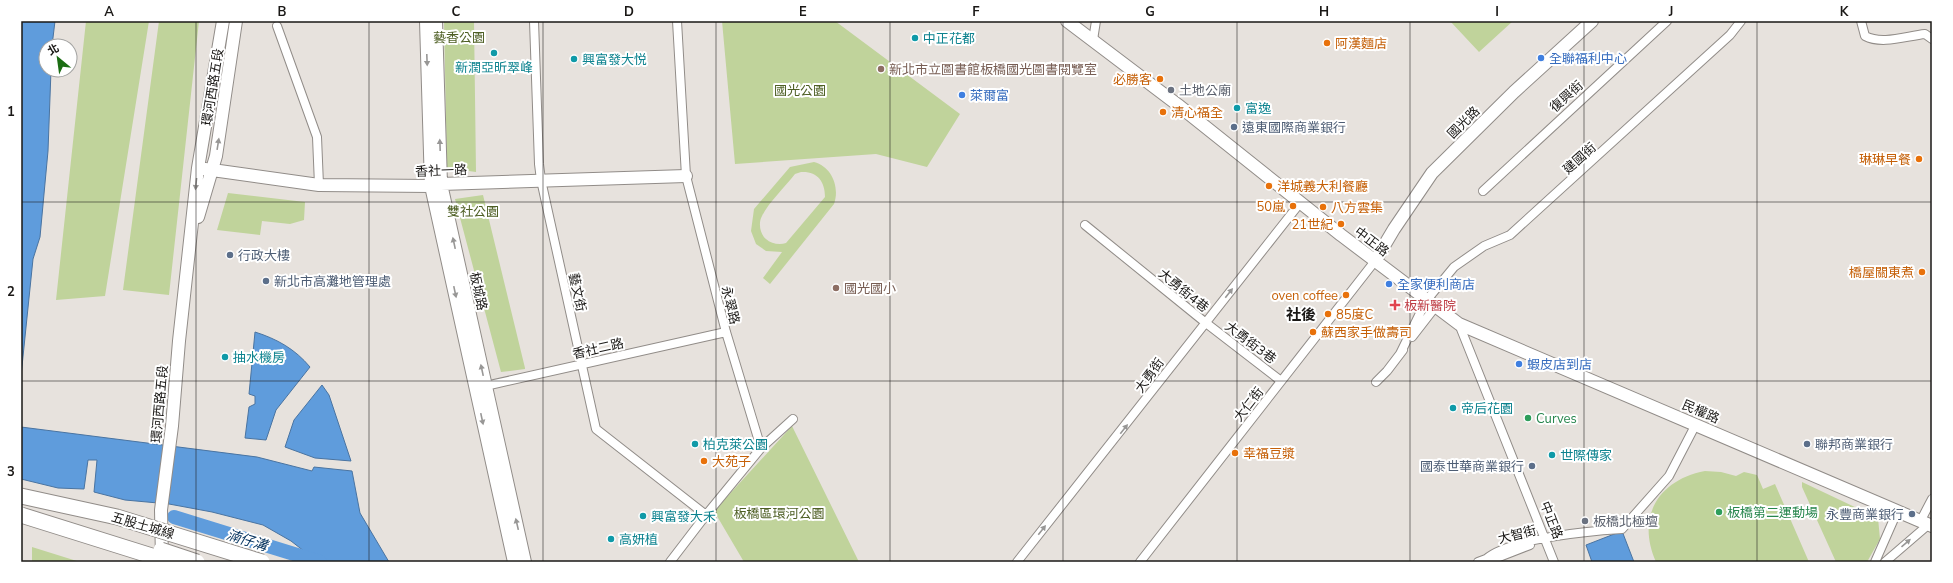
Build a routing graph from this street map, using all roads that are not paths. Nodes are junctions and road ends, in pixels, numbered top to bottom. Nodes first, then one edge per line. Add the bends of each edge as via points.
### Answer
1 (223, 21) edge
2 (236, 21) edge
3 (426, 21) edge
4 (436, 21) edge
5 (534, 21) edge
6 (677, 21) edge
7 (1067, 21) edge
8 (1096, 21) edge
9 (1592, 21) edge
10 (1667, 21) edge
11 (1741, 21) edge
12 (1861, 21) edge
13 (277, 26) dead end
14 (1932, 39) edge
15 (1093, 40) junction
16 (198, 168) junction
17 (212, 171) junction
18 (686, 176) junction
19 (541, 180) junction
20 (319, 185) junction
21 (436, 185) junction
22 (1483, 191) dead end
23 (1300, 203) junction
24 (1085, 225) dead end
25 (189, 249) junction
26 (1375, 261) junction
27 (1431, 303) junction
28 (1206, 323) junction
29 (1458, 324) junction
30 (726, 332) junction
31 (581, 365) junction
32 (1281, 381) junction
33 (1376, 382) dead end
34 (481, 387) junction
35 (793, 419) dead end
36 (1696, 424) junction
37 (761, 448) junction
38 (21, 496) edge
39 (1932, 499) edge
40 (53, 504) junction
41 (1897, 512) junction
42 (706, 514) junction
43 (21, 515) edge
44 (46, 521) junction
45 (1927, 524) edge
46 (1545, 539) junction
47 (1482, 560) edge
48 (1018, 561) edge
49 (162, 562) edge
50 (171, 562) edge
51 (197, 562) edge
52 (227, 562) edge
53 (262, 562) edge
54 (514, 562) edge
55 (525, 562) edge
56 (670, 562) edge
57 (1140, 562) edge
58 (1554, 562) edge
59 (1875, 562) edge
60 (1885, 562) edge

1 - 16 street, 環河西路五段
17 -> 2 street, 環河西路五段
3 -> 21 street, 板城路
21 -> 4 street, 板城路
5 - 19 street, 藝文街
6 - 18 street, 永翠路
7 - 15 street, 中正路
8 - 15 street
9 - 26 street, 國光路 via 1514,92 1432,173
10 - 22 street, 復興街
11 - 27 street, 建國街 via 1730,35 1510,235 1484,246 1454,267
12 - 14 street via 1866,36 1872,40 1925,34
13 - 20 street via 317,137
15 - 23 street, 中正路
16 - 17 street, 香社一路
16 -> 25 street, 環河西路五段
17 - 20 street, 香社一路
17 - 25 street, 環河西路五段
18 - 19 street, 香社一路
18 - 30 street, 永翠路
19 - 21 street, 香社一路
19 - 31 street, 藝文街
20 - 21 street, 香社一路
21 - 34 street, 板城路
23 - 26 street, 中正路
28 -> 23 street, 大勇街
24 - 28 street, 大勇街4巷
25 - 49 street, 環河西路五段 via 161,510
26 - 27 street, 中正路
26 - 32 street, 大仁街
27 - 29 street, 中正路
27 - 33 street, 建國街 via 1400,354
28 - 32 street, 大勇街3巷
48 -> 28 street, 大勇街
29 - 36 street, 民權路
29 - 46 street, 中正路
30 - 31 street, 香社二路
30 - 37 street, 永翠路
31 - 34 street, 香社二路
31 - 42 street, 藝文街 via 596,429
32 - 57 street, 大仁街
34 -> 54 street, 板城路
55 -> 34 street, 板城路
35 - 37 street
36 - 41 street, 民權路
36 - 46 street, 大智街 via 1669,476 1622,528
37 - 42 street
38 - 40 highway, 五股土城線, bridge
39 - 45 street
40 - 52 highway, bridge
40 - 53 highway, 五股土城線, bridge via 117,517
41 - 45 street, 民權路
41 - 59 street
42 - 56 street
43 - 44 highway, 五股土城線, bridge
44 - 50 highway, 五股土城線, bridge
44 - 51 highway, bridge via 128,538
60 -> 45 street
46 - 47 street, 大智街 via 1499,557
46 - 58 street, 中正路

